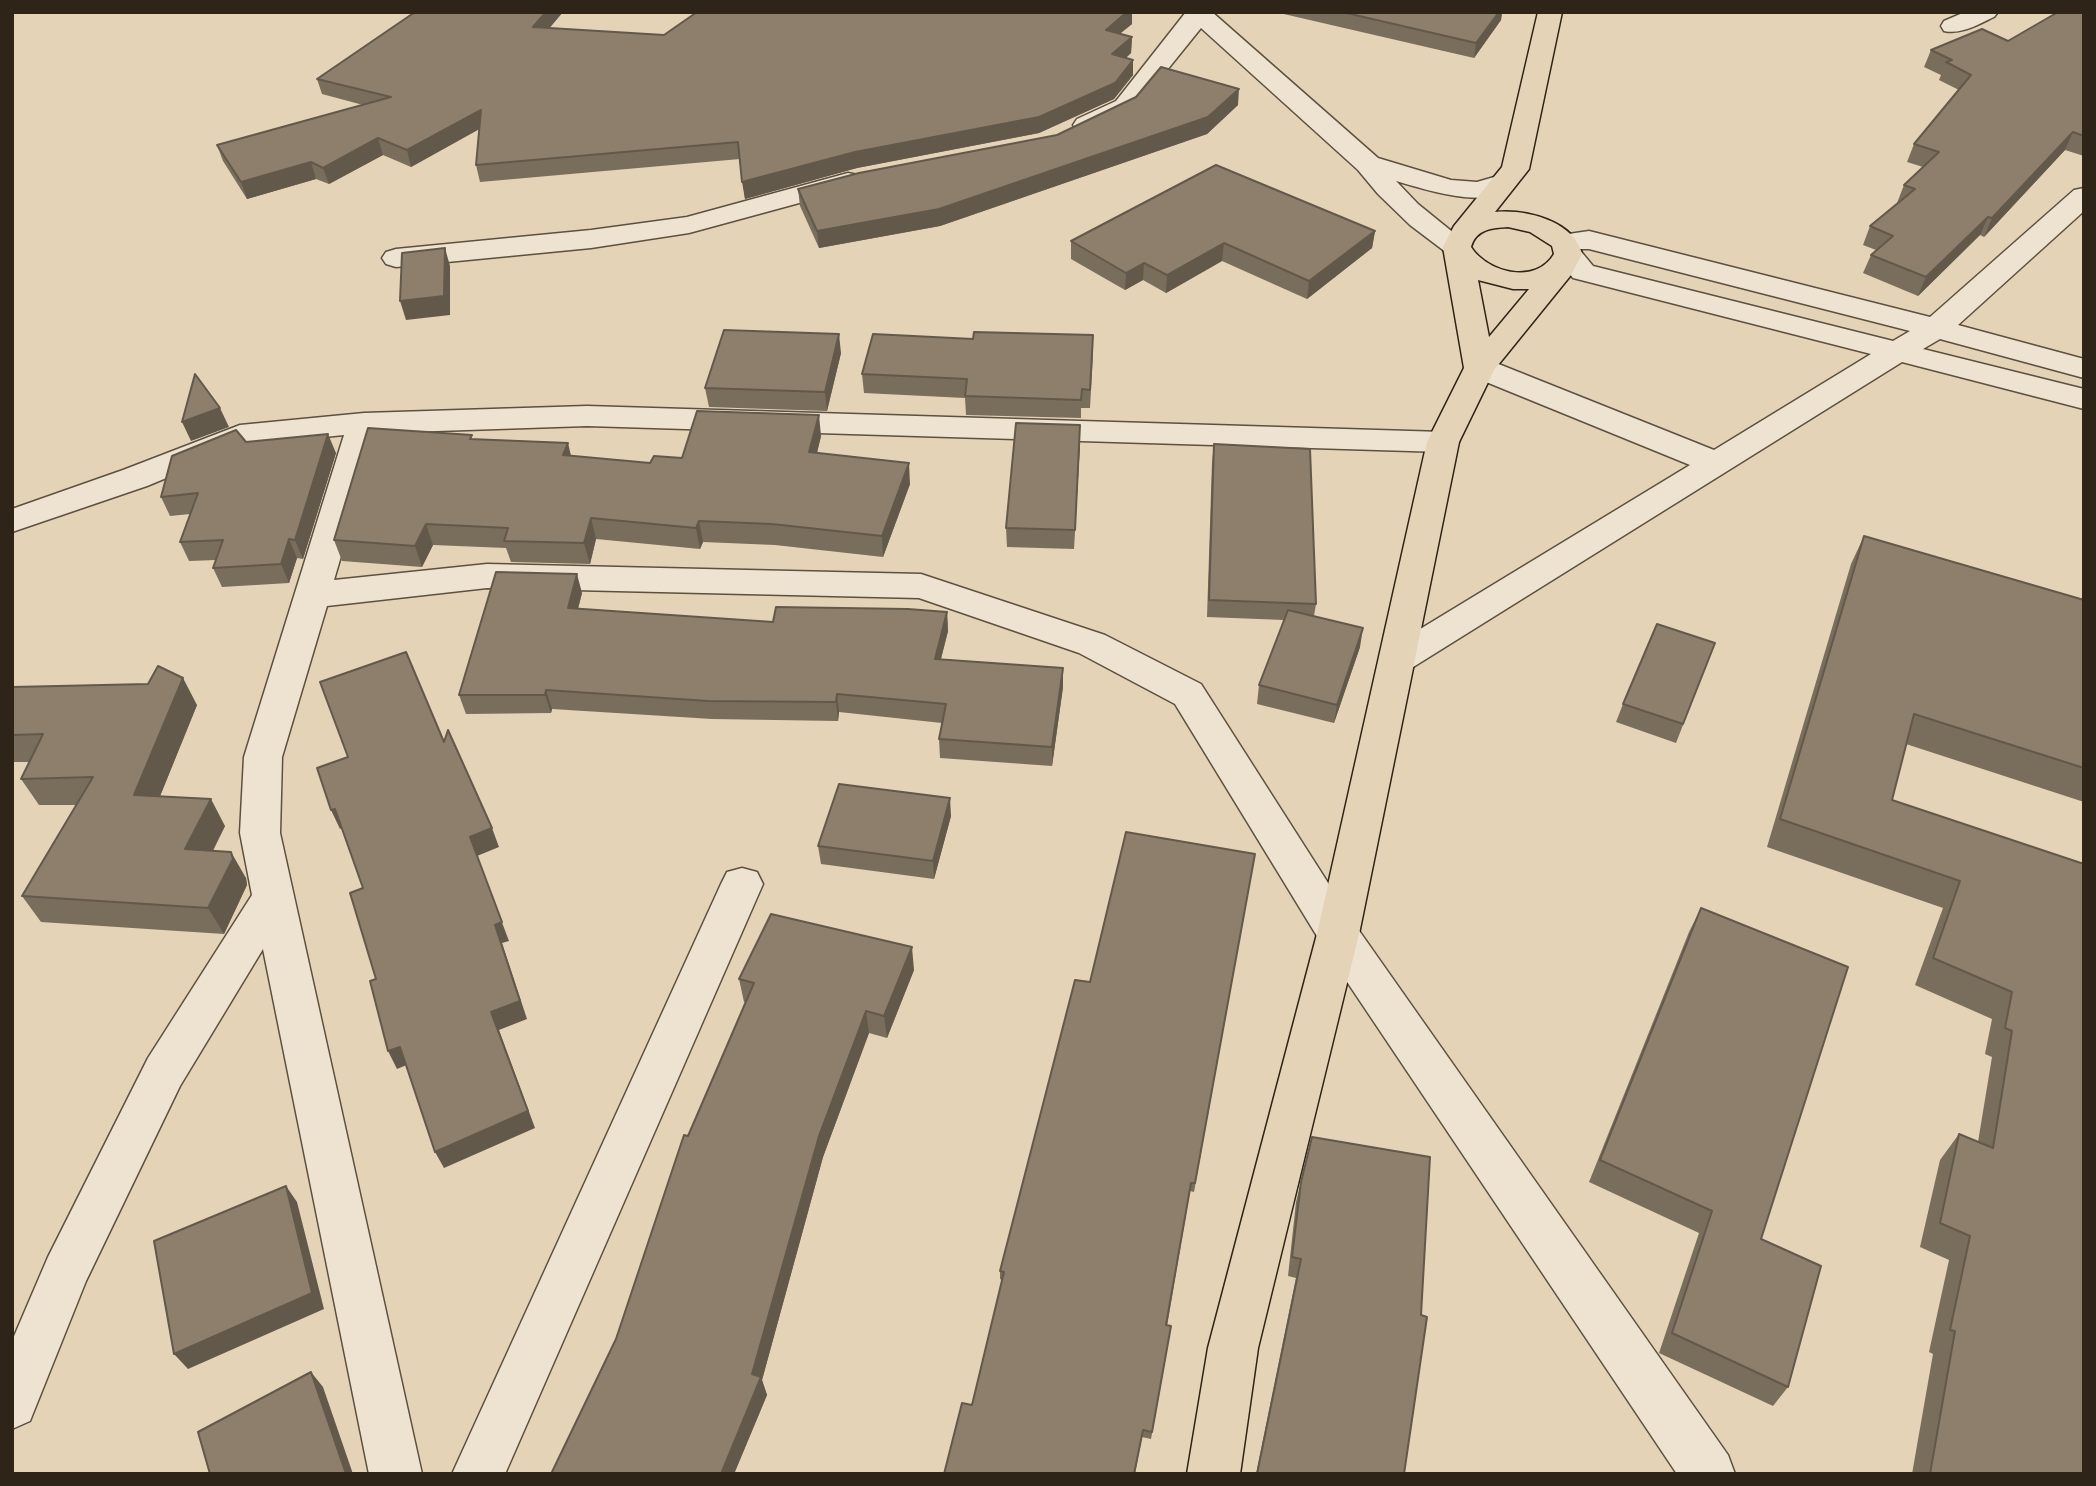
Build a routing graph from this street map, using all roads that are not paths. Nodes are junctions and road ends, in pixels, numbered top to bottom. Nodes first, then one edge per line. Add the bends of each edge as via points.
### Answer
1 (1550, 12) edge
2 (1986, 12) edge
3 (1199, 13) edge
4 (1953, 26) dead end
5 (1058, 138) edge
6 (1368, 164) junction
7 (870, 176) edge
8 (1520, 186) junction
9 (2084, 196) edge
10 (1462, 242) junction
11 (1565, 255) junction
12 (396, 258) dead end
13 (1936, 328) junction
14 (1901, 351) junction
15 (1480, 368) junction
16 (2084, 369) edge
17 (2084, 399) edge
18 (364, 424) junction
19 (1443, 442) junction
20 (1718, 464) junction
21 (12, 521) edge
22 (312, 595) junction
23 (1397, 660) junction
24 (742, 884) dead end
25 (274, 897) junction
26 (1338, 934) junction
27 (12, 1403) edge
28 (396, 1474) edge
29 (478, 1474) edge
30 (1213, 1474) edge
31 (1709, 1474) edge

1 - 8 main road
2 - 4 street
3 - 5 street via 1125,106
3 - 6 street
6 - 8 street via 1448,188
6 - 10 street via 1390,194 1423,224
7 - 12 street via 689,225
8 - 10 main road
8 - 11 main road
9 - 13 street
10 - 11 main road via 1490,220 1521,221 1554,233
10 - 11 main road via 1461,258 1492,276 1511,280 1549,276
10 - 15 main road
11 - 13 street via 1589,240
11 - 14 street via 1583,272
11 - 15 main road
13 - 14 street
13 - 16 street
14 - 17 street
14 - 20 street
15 - 19 main road
15 - 20 street
18 - 19 street via 587,416
18 - 21 street via 240,435
18 - 22 street
19 - 23 main road
20 - 23 street
22 - 25 street via 263,757 260,833
22 - 26 street via 487,576 921,586 1092,644 1188,694
23 - 26 main road
24 - 29 street
25 - 27 street via 164,1072 65,1273
25 - 28 street
26 - 30 main road via 1233,1348
26 - 31 street

